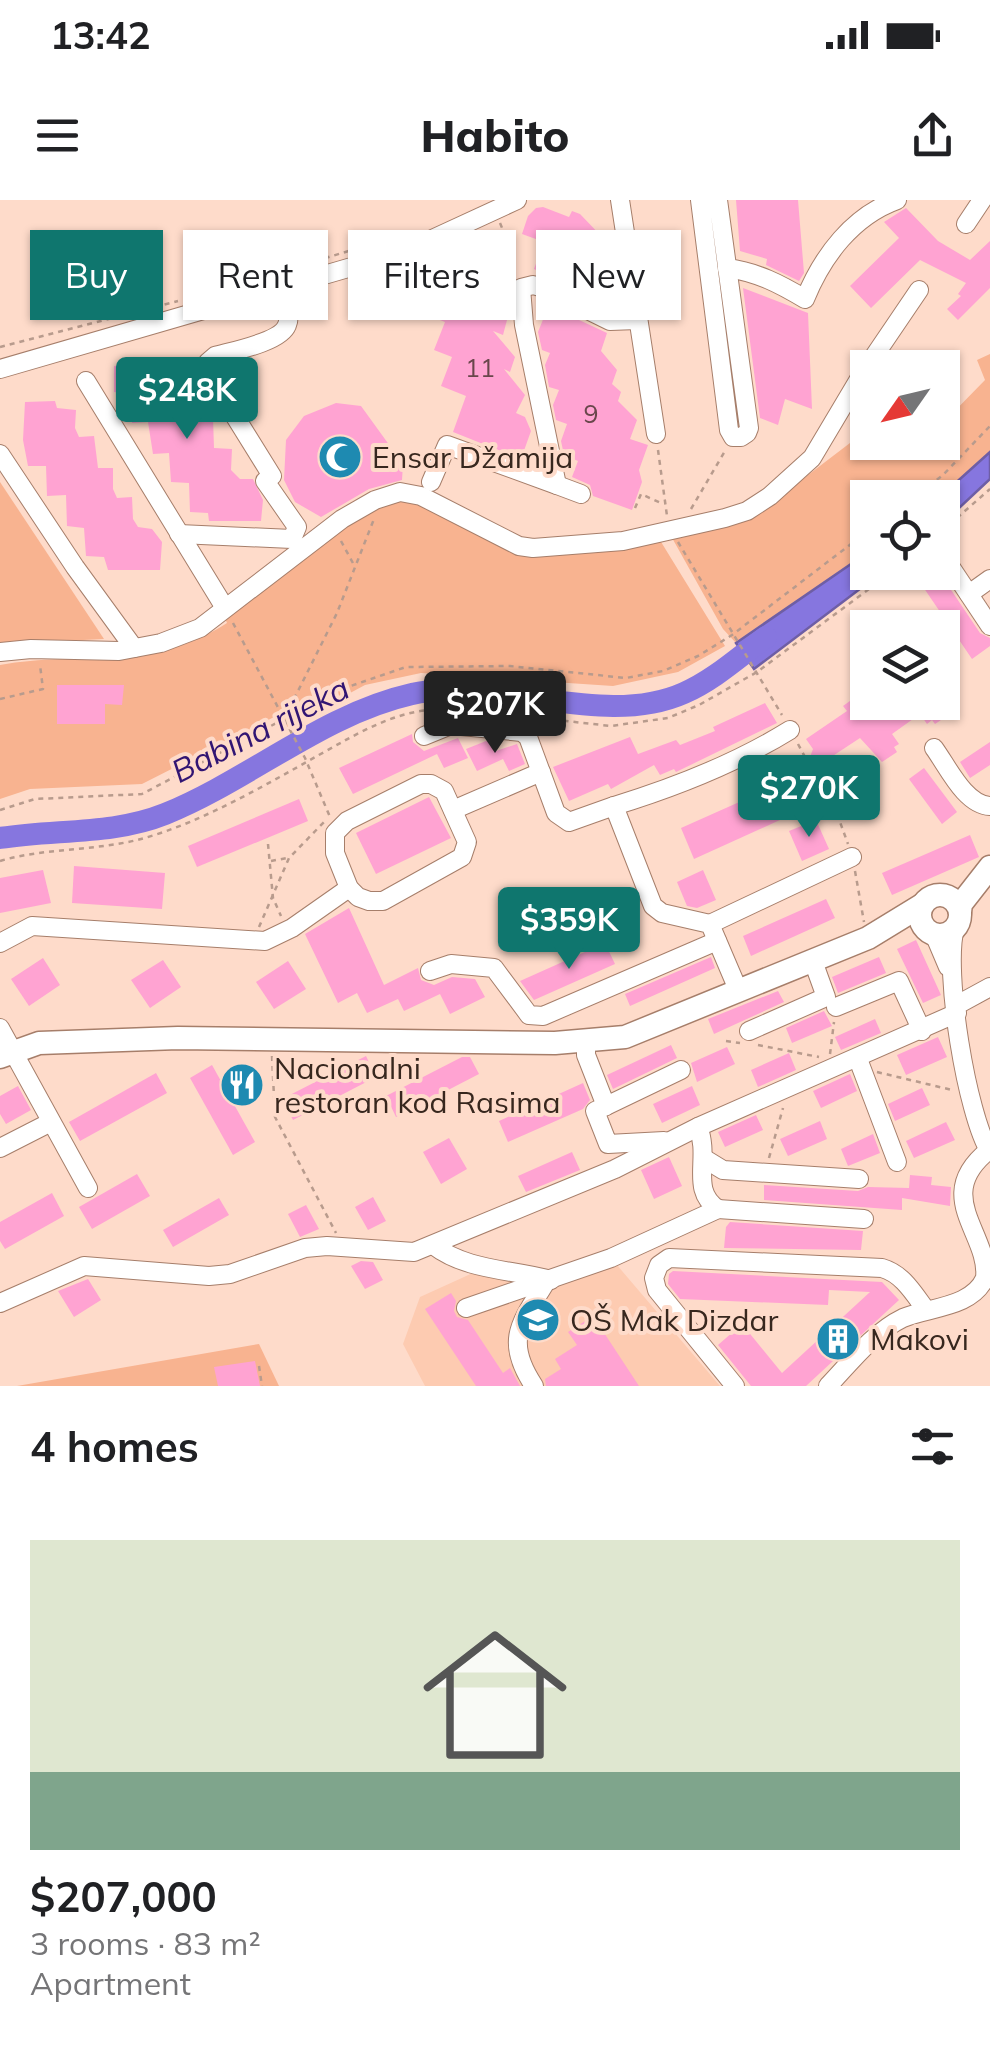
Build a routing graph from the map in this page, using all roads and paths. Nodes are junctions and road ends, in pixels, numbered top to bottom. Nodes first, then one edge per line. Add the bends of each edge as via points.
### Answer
1 (517, 200) edge
2 (620, 200) edge
3 (700, 200) edge
4 (718, 200) edge
5 (897, 200) edge
6 (982, 200) edge
7 (500, 222) dead end
8 (966, 224) dead end
9 (503, 230) edge
10 (624, 230) edge
11 (328, 267) edge
12 (727, 268) junction
13 (536, 286) edge
14 (920, 290) dead end
15 (183, 300) edge
16 (183, 310) edge
17 (289, 320) edge
18 (606, 320) edge
19 (638, 320) joint
20 (0, 347) edge
21 (0, 368) edge
22 (86, 381) dead end
23 (990, 426) edge
24 (656, 434) joint
25 (732, 437) junction
26 (0, 454) edge
27 (935, 480) edge
28 (431, 482) dead end
29 (556, 484) junction
30 (990, 490) edge
31 (581, 494) dead end
32 (665, 505) junction
33 (635, 508) dead end
34 (376, 514) dead end
35 (960, 516) edge
36 (675, 528) junction
37 (180, 534) junction
38 (338, 537) dead end
39 (850, 546) edge
40 (688, 558) dead end
41 (355, 566) junction
42 (990, 580) edge
43 (960, 581) edge
44 (969, 594) junction
45 (225, 608) junction
46 (990, 626) edge
47 (732, 634) junction
48 (134, 648) junction
49 (38, 650) junction
50 (0, 652) edge
51 (0, 700) edge
52 (284, 718) junction
53 (790, 730) junction
54 (424, 736) dead end
55 (934, 748) dead end
56 (541, 772) junction
57 (614, 806) junction
58 (990, 806) edge
59 (1, 809) edge
60 (453, 810) junction
61 (268, 844) dead end
62 (852, 857) junction
63 (289, 858) junction
64 (270, 861) junction
65 (986, 871) edge
66 (349, 888) junction
67 (273, 898) junction
68 (944, 920) junction
69 (287, 931) junction
70 (714, 932) junction
71 (874, 935) junction
72 (250, 941) junction
73 (0, 944) edge
74 (814, 962) junction
75 (430, 972) dead end
76 (990, 986) edge
77 (739, 992) junction
78 (836, 1007) joint
79 (957, 1009) junction
80 (0, 1028) edge
81 (749, 1031) dead end
82 (922, 1031) junction
83 (274, 1040) junction
84 (726, 1041) dead end
85 (586, 1042) junction
86 (6, 1054) edge
87 (860, 1063) junction
88 (681, 1070) dead end
89 (783, 1091) junction
90 (970, 1093) junction
91 (606, 1106) junction
92 (50, 1122) junction
93 (698, 1127) junction
94 (671, 1141) junction
95 (0, 1148) edge
96 (989, 1151) edge
97 (705, 1159) junction
98 (898, 1162) dead end
99 (762, 1173) junction
100 (860, 1179) dead end
101 (88, 1188) dead end
102 (718, 1209) junction
103 (864, 1219) dead end
104 (433, 1246) junction
105 (344, 1248) junction
106 (549, 1281) junction
107 (0, 1303) edge
108 (466, 1308) dead end
109 (926, 1310) junction
110 (259, 1366) dead end
111 (262, 1386) edge
112 (534, 1386) edge
113 (736, 1386) edge
114 (828, 1386) edge

1 - 11 street via 428,241
2 - 10 street
3 - 25 street
4 - 12 street
5 - 12 street via 851,227 805,299 774,281
6 - 8 street
7 - 9 path
12 - 25 street via 749,428 741,438
13 - 29 street via 521,288 524,326
14 - 36 street via 804,468 747,511
15 - 20 path
16 - 21 street
17 - 37 street via 277,338 216,356 208,373 272,476 264,481 296,533 292,539
18 - 19 street
19 - 24 street
22 - 37 street
23 - 27 path
24 - 32 path
25 - 36 path
26 - 48 street
28 - 29 street via 446,445
29 - 31 street
30 - 35 path
32 - 33 path via 640,494
32 - 36 path
34 - 41 path
36 - 45 street via 622,541 519,546 421,496 400,492 342,519
37 - 45 street
38 - 41 path
39 - 47 path
40 - 47 path
41 - 52 path
42 - 44 street
43 - 44 street
44 - 46 street
45 - 48 street via 200,628
45 - 52 path
47 - 52 path via 663,671 626,678 510,666 406,667
47 - 53 path
48 - 49 street
49 - 50 street
49 - 51 path via 43,689
52 - 59 path via 142,794 35,799
52 - 63 path via 329,816
53 - 57 street via 712,772
53 - 62 path
54 - 56 street via 450,725 522,732
55 - 58 street via 970,798
56 - 57 street via 562,820
56 - 60 street
57 - 70 street via 654,906
60 - 66 street via 466,842 456,863 382,900 358,897
60 - 66 street via 444,791 422,784 347,821 333,844
61 - 64 path
62 - 70 street
62 - 71 path
63 - 64 path
63 - 67 path
64 - 67 path
65 - 68 main road
66 - 69 street
67 - 69 path
67 - 72 path
68 - 71 main road
68 - 71 main road via 920,918 922,905
68 - 79 street
69 - 72 street
70 - 75 street via 544,1016 529,1014 494,968 451,964
70 - 77 street
71 - 74 main road
72 - 73 street via 32,926
74 - 77 main road
74 - 81 street via 826,997
76 - 79 street
77 - 85 main road via 626,1037
78 - 82 street via 898,981
78 - 84 path via 830,1060
79 - 82 street
79 - 90 street
80 - 86 street
82 - 87 street
83 - 85 main road
83 - 86 main road via 39,1043
83 - 105 path via 275,1117
85 - 91 street
86 - 92 street
87 - 89 street
87 - 90 path via 932,1088
87 - 98 street
88 - 91 street
89 - 93 street
89 - 99 path via 779,1132
90 - 96 street
91 - 94 street via 595,1111 608,1144
92 - 95 street
92 - 101 street
93 - 94 street
93 - 97 street
94 - 104 street
96 - 109 street via 972,1165 966,1188 986,1256 985,1279 957,1302
97 - 99 street via 722,1170
97 - 102 street via 702,1190
99 - 100 street
102 - 103 street
102 - 106 street
104 - 105 street via 400,1253
104 - 106 street via 470,1264
105 - 107 street via 306,1248 209,1276 84,1266
106 - 108 street
106 - 112 street via 517,1339 520,1364
109 - 113 street via 905,1282 882,1268 669,1258 655,1271 657,1290
109 - 114 street via 889,1326
110 - 111 path

